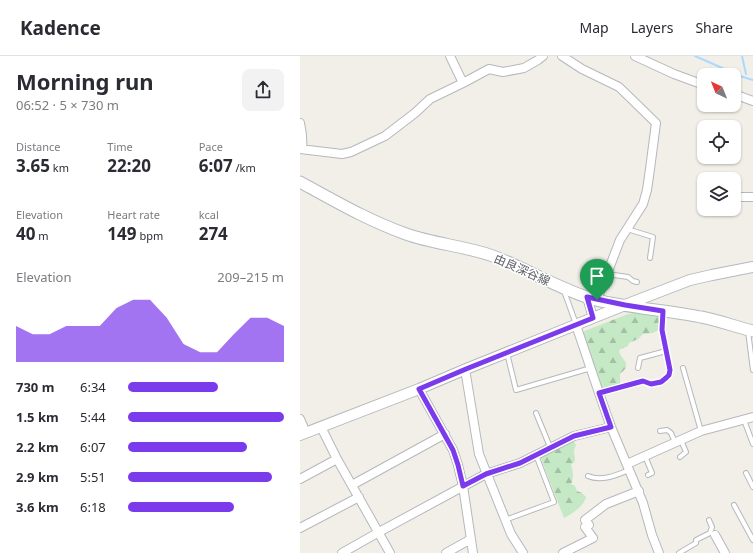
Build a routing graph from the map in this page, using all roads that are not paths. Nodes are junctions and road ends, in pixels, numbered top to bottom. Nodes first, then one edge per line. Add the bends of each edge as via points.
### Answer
1 (450, 56) edge
2 (542, 56) edge
3 (562, 56) edge
4 (635, 56) edge
5 (697, 82) edge
6 (463, 83) junction
7 (741, 97) edge
8 (753, 101) edge
9 (300, 123) edge
10 (301, 149) edge
11 (300, 182) edge
12 (741, 197) edge
13 (753, 197) edge
14 (627, 229) junction
15 (650, 258) dead end
16 (753, 267) edge
17 (607, 274) junction
18 (637, 282) dead end
19 (563, 288) junction
20 (592, 298) junction
21 (625, 305) junction
22 (663, 311) junction
23 (593, 318) junction
24 (576, 325) junction
25 (750, 331) edge
26 (666, 352) junction
27 (507, 353) junction
28 (591, 368) junction
29 (638, 368) dead end
30 (683, 368) dead end
31 (465, 370) junction
32 (753, 370) edge
33 (419, 389) junction
34 (599, 393) junction
35 (536, 413) dead end
36 (753, 417) edge
37 (300, 419) edge
38 (744, 419) junction
39 (321, 427) junction
40 (611, 427) junction
41 (660, 431) dead end
42 (701, 431) junction
43 (303, 434) edge
44 (444, 434) junction
45 (678, 441) junction
46 (753, 444) edge
47 (550, 447) junction
48 (536, 455) junction
49 (645, 456) junction
50 (680, 457) dead end
51 (337, 459) junction
52 (628, 467) junction
53 (746, 473) dead end
54 (486, 474) junction
55 (648, 474) dead end
56 (588, 476) dead end
57 (300, 479) edge
58 (352, 485) junction
59 (463, 486) junction
60 (753, 487) edge
61 (638, 491) junction
62 (359, 497) junction
63 (734, 505) dead end
64 (505, 520) junction
65 (709, 520) dead end
66 (300, 528) edge
67 (379, 532) junction
68 (715, 535) dead end
69 (471, 539) junction
70 (753, 540) edge
71 (342, 553) edge
72 (390, 553) edge
73 (446, 553) edge
74 (473, 553) edge
75 (523, 553) edge
76 (563, 553) edge
77 (659, 553) edge
78 (679, 553) edge
79 (725, 553) edge

1 - 6 street
2 - 6 street via 524,68 503,72 489,69
3 - 14 street via 619,87 656,123 647,190 643,204
4 - 5 street
6 - 10 street via 430,99 385,136 351,152 342,154
7 - 8 street
9 - 10 street via 303,136
11 - 19 main road, 由良深谷線 via 354,211 406,234 427,241 478,250
12 - 13 street
14 - 15 lane via 653,237
14 - 17 street
16 - 21 street via 690,280
17 - 18 lane via 628,277
17 - 20 street
19 - 20 main road, 由良深谷線
19 - 24 lane
20 - 21 main road, 由良深谷線
20 - 23 street
21 - 22 main road, 由良深谷線
21 - 23 street
22 - 25 main road, 由良深谷線 via 702,317
22 - 26 lane via 662,330
23 - 24 street
24 - 27 street
24 - 28 street
25 - 32 lane
26 - 29 lane via 640,358
26 - 34 lane via 670,372 661,382 651,384 643,381
27 - 28 lane via 516,390
27 - 31 street
28 - 34 street
30 - 42 lane
31 - 33 street
31 - 54 street via 479,454
33 - 39 street
33 - 44 street
34 - 40 street
35 - 47 lane
36 - 38 street
37 - 43 street
38 - 42 street
38 - 46 lane
39 - 43 street
39 - 51 street
40 - 47 street via 574,436
40 - 52 street
41 - 45 lane via 667,430
42 - 45 street
44 - 58 street
44 - 59 street via 453,450
45 - 49 street
45 - 50 lane via 686,452
47 - 48 street
48 - 54 street
48 - 64 lane via 554,502
49 - 52 street
49 - 55 lane via 652,473
51 - 57 street
51 - 58 street
52 - 56 lane via 606,478
52 - 61 street
53 - 60 lane
54 - 59 street
54 - 64 street
58 - 62 street
59 - 67 street
59 - 69 street
61 - 76 street via 606,504 585,520 589,525 585,528 593,538
61 - 77 street
62 - 66 street
62 - 67 street
63 - 70 lane
64 - 75 street
65 - 78 lane via 712,527 710,533
67 - 71 street
67 - 72 street
68 - 79 street
69 - 73 street
69 - 74 street

